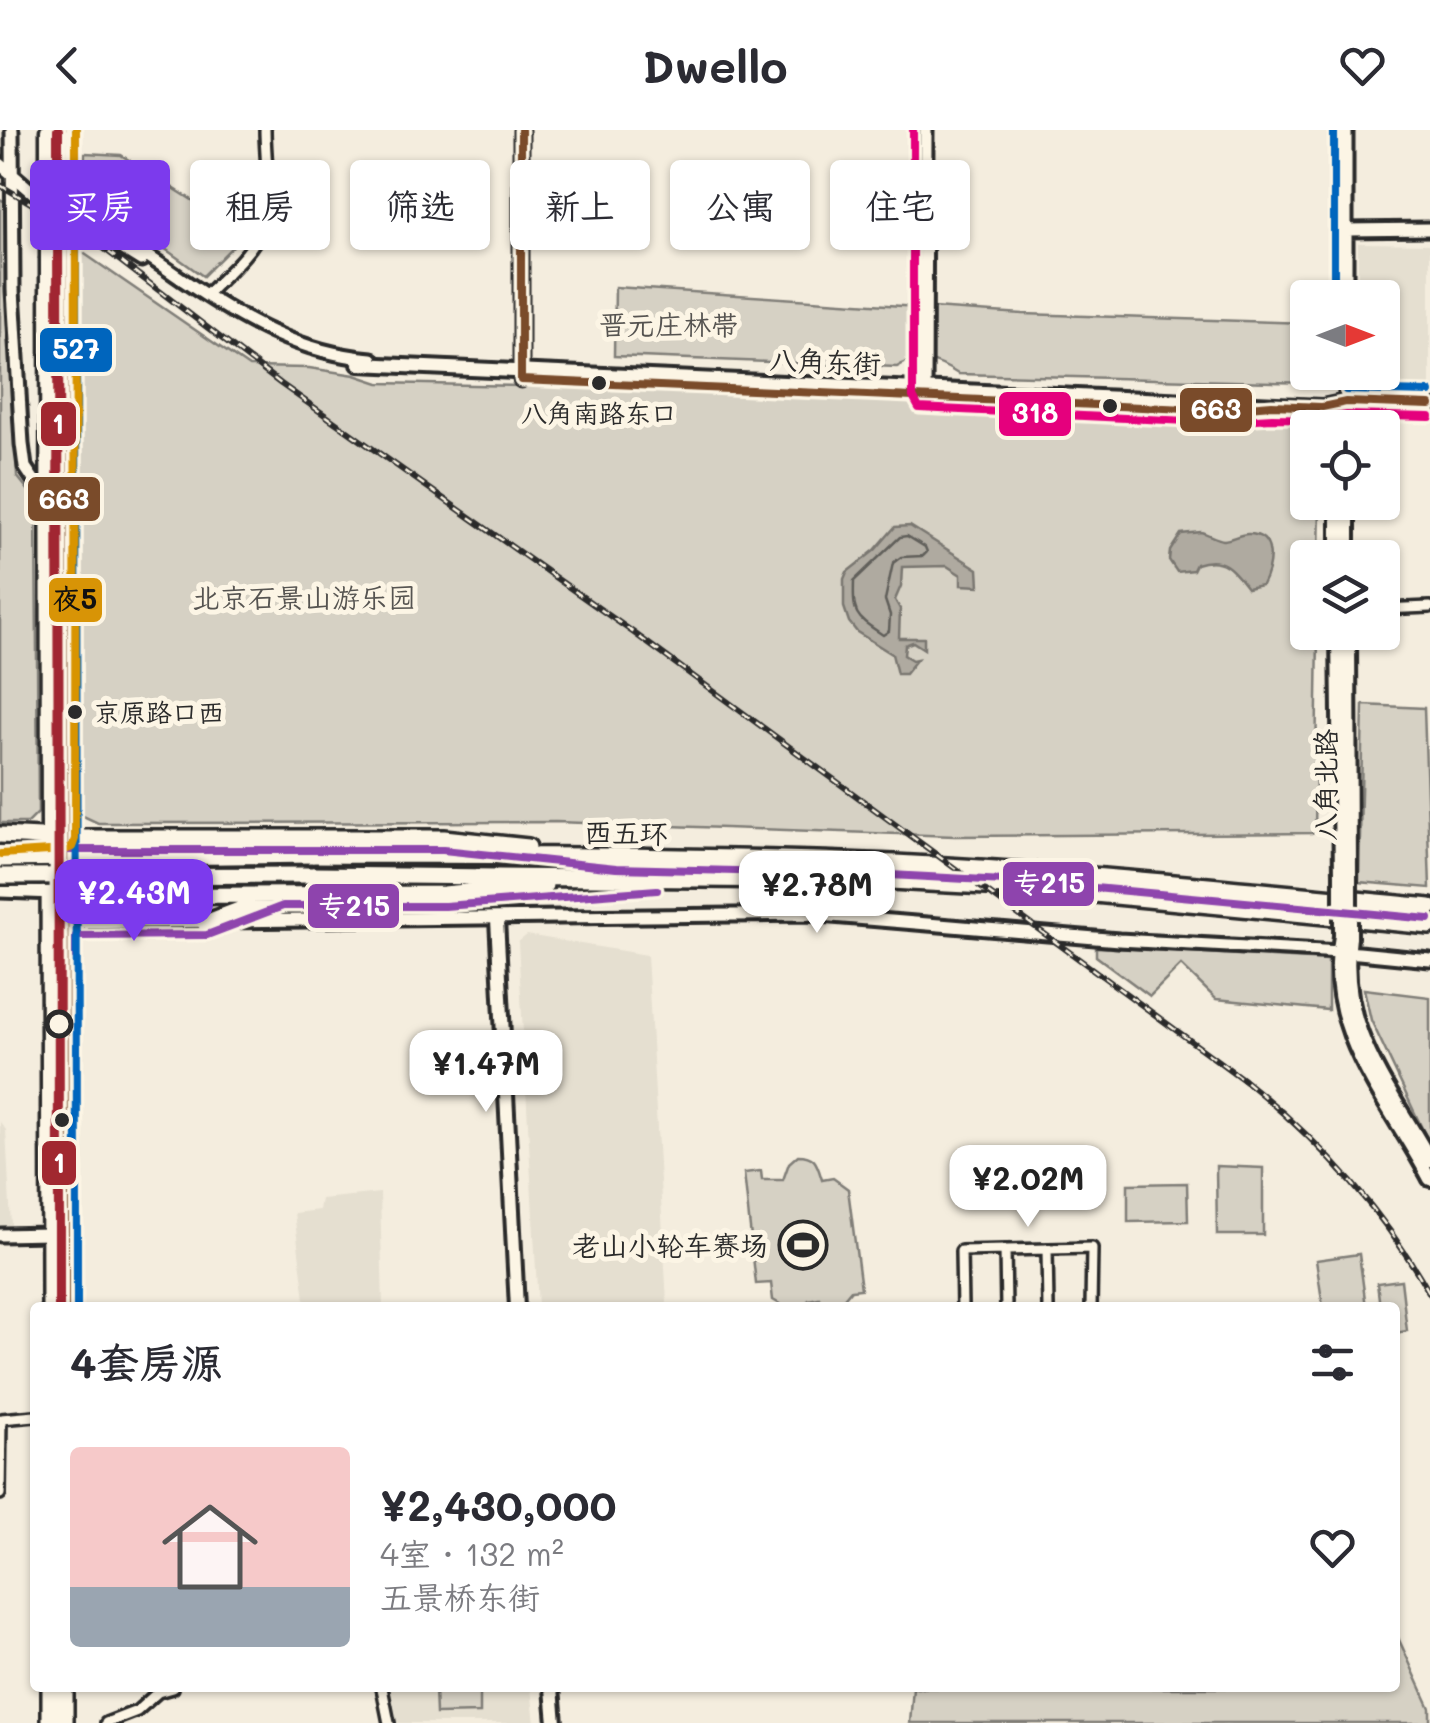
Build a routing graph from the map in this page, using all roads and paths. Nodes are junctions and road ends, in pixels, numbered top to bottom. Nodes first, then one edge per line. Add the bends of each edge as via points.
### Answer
1 (12, 130) edge
2 (48, 130) edge
3 (63, 130) edge
4 (265, 130) edge
5 (520, 130) edge
6 (926, 130) edge
7 (1346, 130) edge
8 (55, 157) junction
9 (0, 164) edge
10 (12, 172) junction
11 (30, 189) edge
12 (1346, 230) junction
13 (1430, 230) edge
14 (126, 250) edge
15 (140, 250) edge
16 (56, 259) junction
17 (1346, 280) edge
18 (206, 295) junction
19 (359, 364) joint
20 (521, 373) junction
21 (925, 390) junction
22 (1346, 390) edge
23 (1346, 402) junction
24 (1430, 405) edge
25 (1344, 410) edge
26 (1347, 410) edge
27 (48, 500) junction
28 (1430, 608) edge
29 (1400, 609) edge
30 (1339, 650) edge
31 (1348, 650) edge
32 (0, 838) edge
33 (54, 838) junction
34 (616, 856) junction
35 (0, 859) edge
36 (0, 876) edge
37 (643, 877) junction
38 (1345, 877) junction
39 (0, 890) edge
40 (56, 893) junction
41 (281, 894) junction
42 (1430, 907) edge
43 (497, 920) junction
44 (205, 922) junction
45 (63, 923) junction
46 (1430, 926) edge
47 (1342, 953) junction
48 (1430, 960) edge
49 (1430, 1160) edge
50 (1430, 1179) edge
51 (50, 1234) junction
52 (0, 1235) edge
53 (1047, 1249) junction
54 (1005, 1250) junction
55 (50, 1302) edge
56 (65, 1302) edge
57 (517, 1302) edge
58 (962, 1302) edge
59 (1006, 1302) edge
60 (1048, 1302) edge
61 (1091, 1302) edge
62 (30, 1416) edge
63 (0, 1494) edge
64 (50, 1692) edge
65 (65, 1692) edge
66 (158, 1692) edge
67 (383, 1692) edge
68 (552, 1692) edge
69 (50, 1723) edge
70 (65, 1723) edge
71 (106, 1723) edge
72 (389, 1723) edge
73 (555, 1723) edge

1 - 10 street
2 - 8 main road
3 - 8 main road
4 - 18 street via 263,227
5 - 20 street
6 - 21 street
7 - 12 street
8 - 16 main road, bridge
9 - 10 street, 八角东街
10 - 11 street, 八角东街
10 - 27 street via 22,444 26,467
12 - 13 street
12 - 17 street
14 - 19 street, 八角东街 via 253,334
15 - 18 street, 八角东街
16 - 27 main road
16 - 33 main road
18 - 20 street, 八角东街 via 253,326 335,354
19 - 20 main road, 八角东街
20 - 21 main road, 八角东街
21 - 23 main road, 八角东街
21 - 23 main road, 八角东街 via 1322,407
22 - 23 street
23 - 24 street, 八角东街
23 - 25 main road
23 - 26 main road
27 - 33 main road
28 - 29 street
30 - 38 main road, 八角北路
31 - 38 main road, 八角北路
32 - 33 highway
33 - 34 highway via 444,838
33 - 40 highway
34 - 35 highway, 西五环, bridge
34 - 42 highway, 西五环 via 1023,870
36 - 37 highway, 西五环, bridge
37 - 41 highway via 444,894
37 - 46 highway, 西五环 via 1042,889
38 - 47 main road, 八角北路, bridge
39 - 40 street
40 - 41 highway
40 - 45 highway
40 - 51 highway
41 - 44 highway
43 - 44 street
43 - 47 street via 808,914
43 - 57 main road
44 - 45 street
45 - 56 highway
47 - 48 street
47 - 49 main road via 1355,1023
47 - 50 main road via 1340,999 1355,1048
51 - 52 street
51 - 55 highway
53 - 54 street
53 - 60 street
53 - 61 street via 1092,1248
54 - 58 street via 960,1251
54 - 59 street
62 - 63 street via 1,1419
64 - 69 highway
65 - 70 highway
66 - 71 street via 137,1711
67 - 72 street
68 - 73 main road

